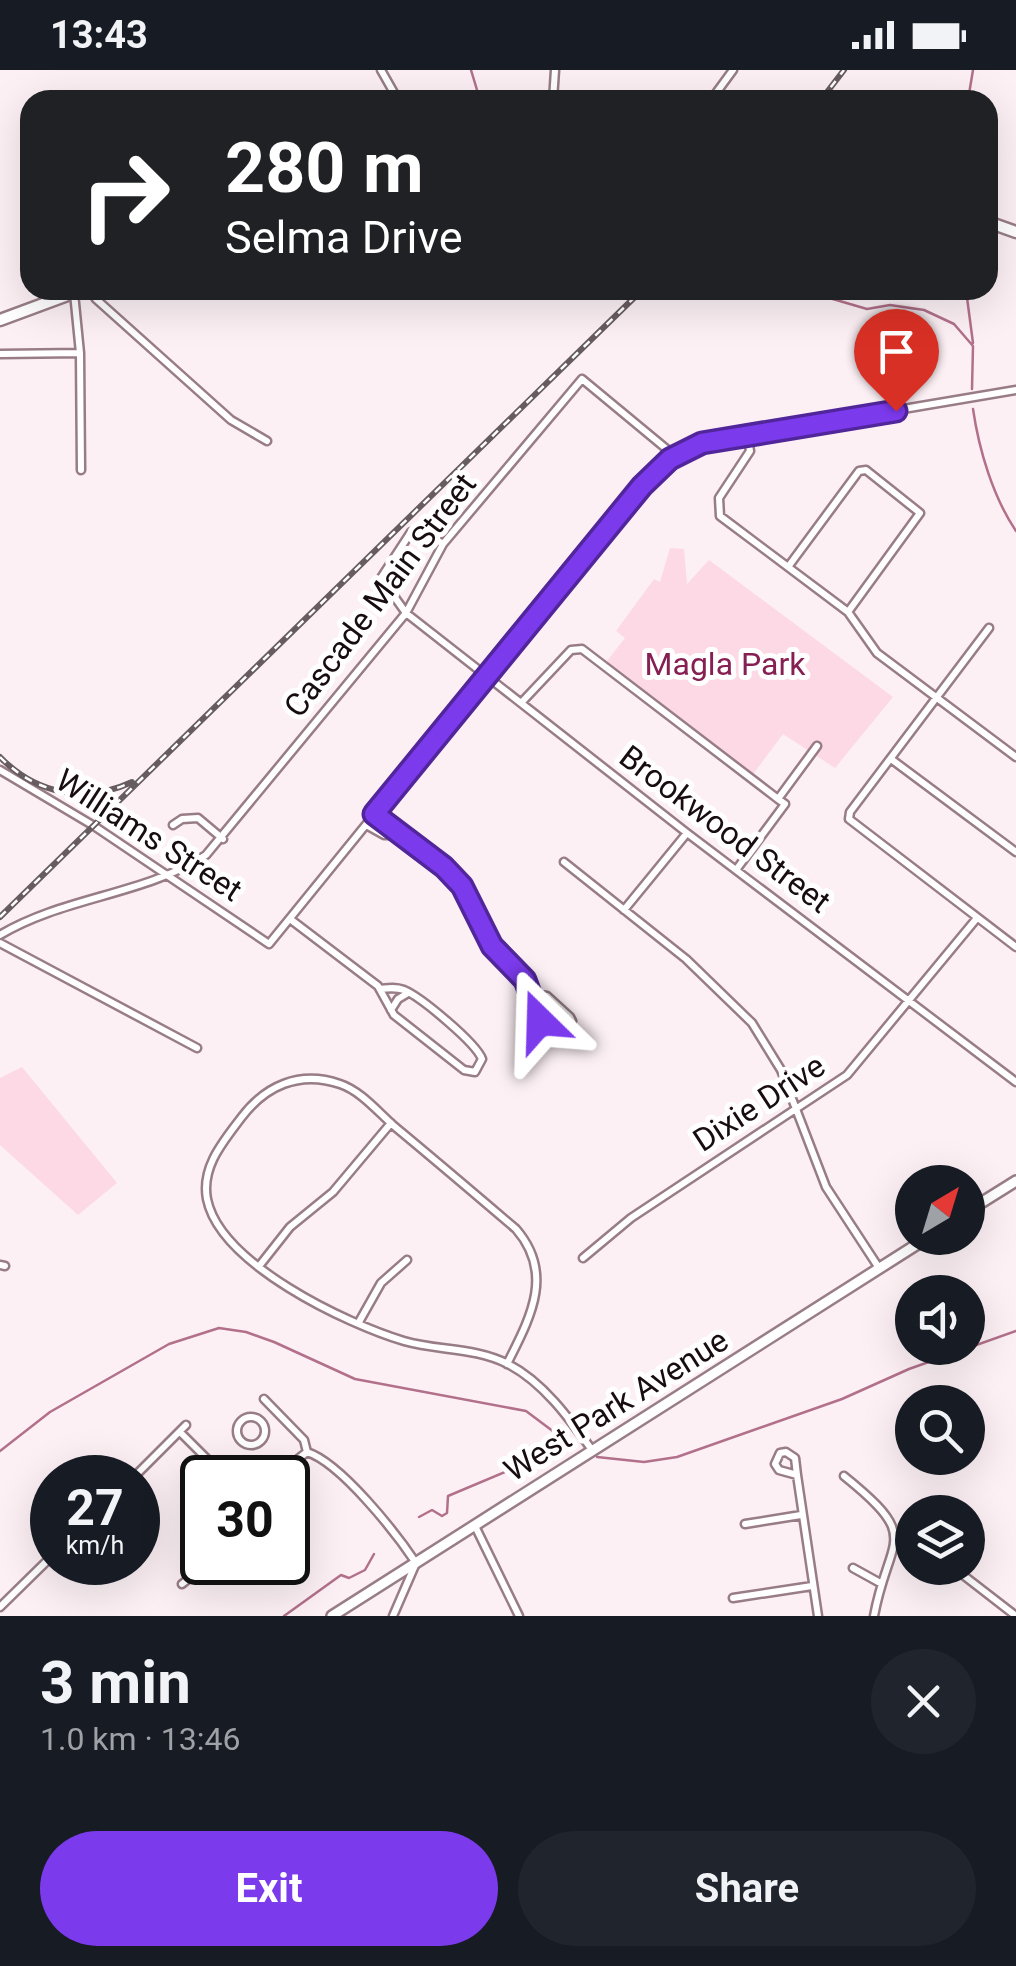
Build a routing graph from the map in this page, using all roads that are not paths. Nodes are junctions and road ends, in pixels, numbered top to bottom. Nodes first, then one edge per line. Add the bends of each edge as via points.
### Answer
1 (53, 300) edge
2 (77, 300) edge
3 (98, 300) edge
4 (0, 320) edge
5 (0, 354) edge
6 (80, 354) junction
7 (1016, 390) edge
8 (747, 434) junction
9 (267, 440) dead end
10 (676, 456) junction
11 (81, 470) dead end
12 (444, 544) junction
13 (788, 567) junction
14 (848, 612) junction
15 (406, 613) junction
16 (989, 628) dead end
17 (487, 676) junction
18 (937, 697) junction
19 (521, 703) junction
20 (817, 746) dead end
21 (1016, 756) edge
22 (891, 759) junction
23 (0, 770) edge
24 (778, 798) junction
25 (374, 814) junction
26 (366, 824) junction
27 (172, 825) dead end
28 (688, 834) junction
29 (402, 835) junction
30 (223, 839) junction
31 (1016, 852) edge
32 (564, 862) dead end
33 (736, 870) junction
34 (168, 874) junction
35 (624, 910) junction
36 (977, 918) junction
37 (290, 919) junction
38 (0, 939) edge
39 (1016, 947) edge
40 (380, 989) junction
41 (409, 993) junction
42 (530, 994) junction
43 (909, 1001) junction
44 (391, 1010) junction
45 (197, 1048) dead end
46 (1016, 1082) edge
47 (796, 1110) junction
48 (391, 1123) junction
49 (1016, 1180) edge
50 (985, 1201) edge
51 (899, 1255) edge
52 (583, 1258) dead end
53 (407, 1260) dead end
54 (259, 1266) junction
55 (879, 1268) junction
56 (359, 1322) junction
57 (507, 1364) junction
58 (264, 1399) dead end
59 (274, 1408) junction
60 (261, 1421) junction
61 (186, 1425) dead end
62 (180, 1432) junction
63 (592, 1450) junction
64 (307, 1452) junction
65 (156, 1455) edge
66 (203, 1455) edge
67 (303, 1455) edge
68 (797, 1476) dead end
69 (844, 1476) dead end
70 (802, 1515) junction
71 (475, 1524) junction
72 (744, 1524) dead end
73 (895, 1545) joint
74 (416, 1563) junction
75 (853, 1568) dead end
76 (30, 1578) edge
77 (882, 1584) junction
78 (976, 1585) edge
79 (812, 1586) junction
80 (733, 1598) dead end
81 (0, 1607) edge
82 (332, 1616) edge
83 (392, 1616) edge
84 (518, 1616) edge
85 (818, 1616) edge
86 (874, 1616) edge
87 (1016, 1616) edge

1 - 4 main road
2 - 6 street
3 - 9 street via 232,420
5 - 6 street
6 - 11 street
7 - 8 street
8 - 10 street
8 - 13 street via 746,459 718,510
10 - 12 street, Cascade Main Street via 582,379
10 - 17 street via 642,486
12 - 15 street, Cascade Main Street
12 - 15 street via 412,532 382,578
13 - 14 street
13 - 14 street via 866,470 920,513
14 - 18 street via 877,653
15 - 17 street, Brookwood Street
15 - 30 street, Cascade Main Street
16 - 18 street
17 - 19 street, Brookwood Street
17 - 25 street
18 - 21 street
18 - 22 street
19 - 24 street via 571,650 582,649
19 - 28 street, Brookwood Street
20 - 24 street
22 - 31 street
22 - 36 street via 848,819
23 - 34 street, Williams Street
24 - 33 street via 785,804
25 - 26 street
25 - 29 street
26 - 29 street via 384,835
26 - 37 street
27 - 30 street via 198,818
28 - 33 street, Brookwood Street
28 - 35 street
29 - 42 street via 453,875 485,936
30 - 34 street, Cascade Main Street
32 - 35 street
33 - 43 street, Brookwood Street
34 - 37 street, Williams Street via 269,944
34 - 38 street, Cascade Main Street via 46,914
35 - 47 street via 752,1024
36 - 39 street
36 - 43 street, Dixie Drive
37 - 40 street
38 - 45 street
40 - 41 street
40 - 44 street
41 - 44 street
41 - 44 street via 479,1051 482,1062 475,1072
42 - 42 street via 546,1033 558,1036 570,1017 548,996
43 - 46 street, Brookwood Street
43 - 47 street, Dixie Drive via 846,1075
47 - 52 street, Dixie Drive via 631,1218
47 - 55 street via 826,1187
48 - 54 street
48 - 54 street via 342,1084 281,1083 256,1099 218,1150 206,1186 220,1228
48 - 57 street via 516,1229 532,1253 534,1308
49 - 50 main road
51 - 55 main road, West Park Avenue
53 - 56 street via 381,1283
54 - 56 street via 295,1292
55 - 63 main road, West Park Avenue
56 - 57 street via 402,1340
57 - 63 street via 567,1415
58 - 59 street
59 - 60 street
59 - 64 street
60 - 60 street via 241,1421 240,1440 258,1442 265,1432
61 - 62 street
62 - 65 street
62 - 66 street
63 - 71 main road, West Park Avenue
64 - 67 street
64 - 74 street via 376,1511
68 - 70 street
69 - 73 street via 888,1516
70 - 72 street
70 - 79 street
71 - 74 main road, West Park Avenue
71 - 84 street
73 - 77 street
74 - 82 main road, West Park Avenue
74 - 83 street
75 - 77 street
76 - 81 street
77 - 86 street
78 - 87 street
79 - 80 street
79 - 85 street

